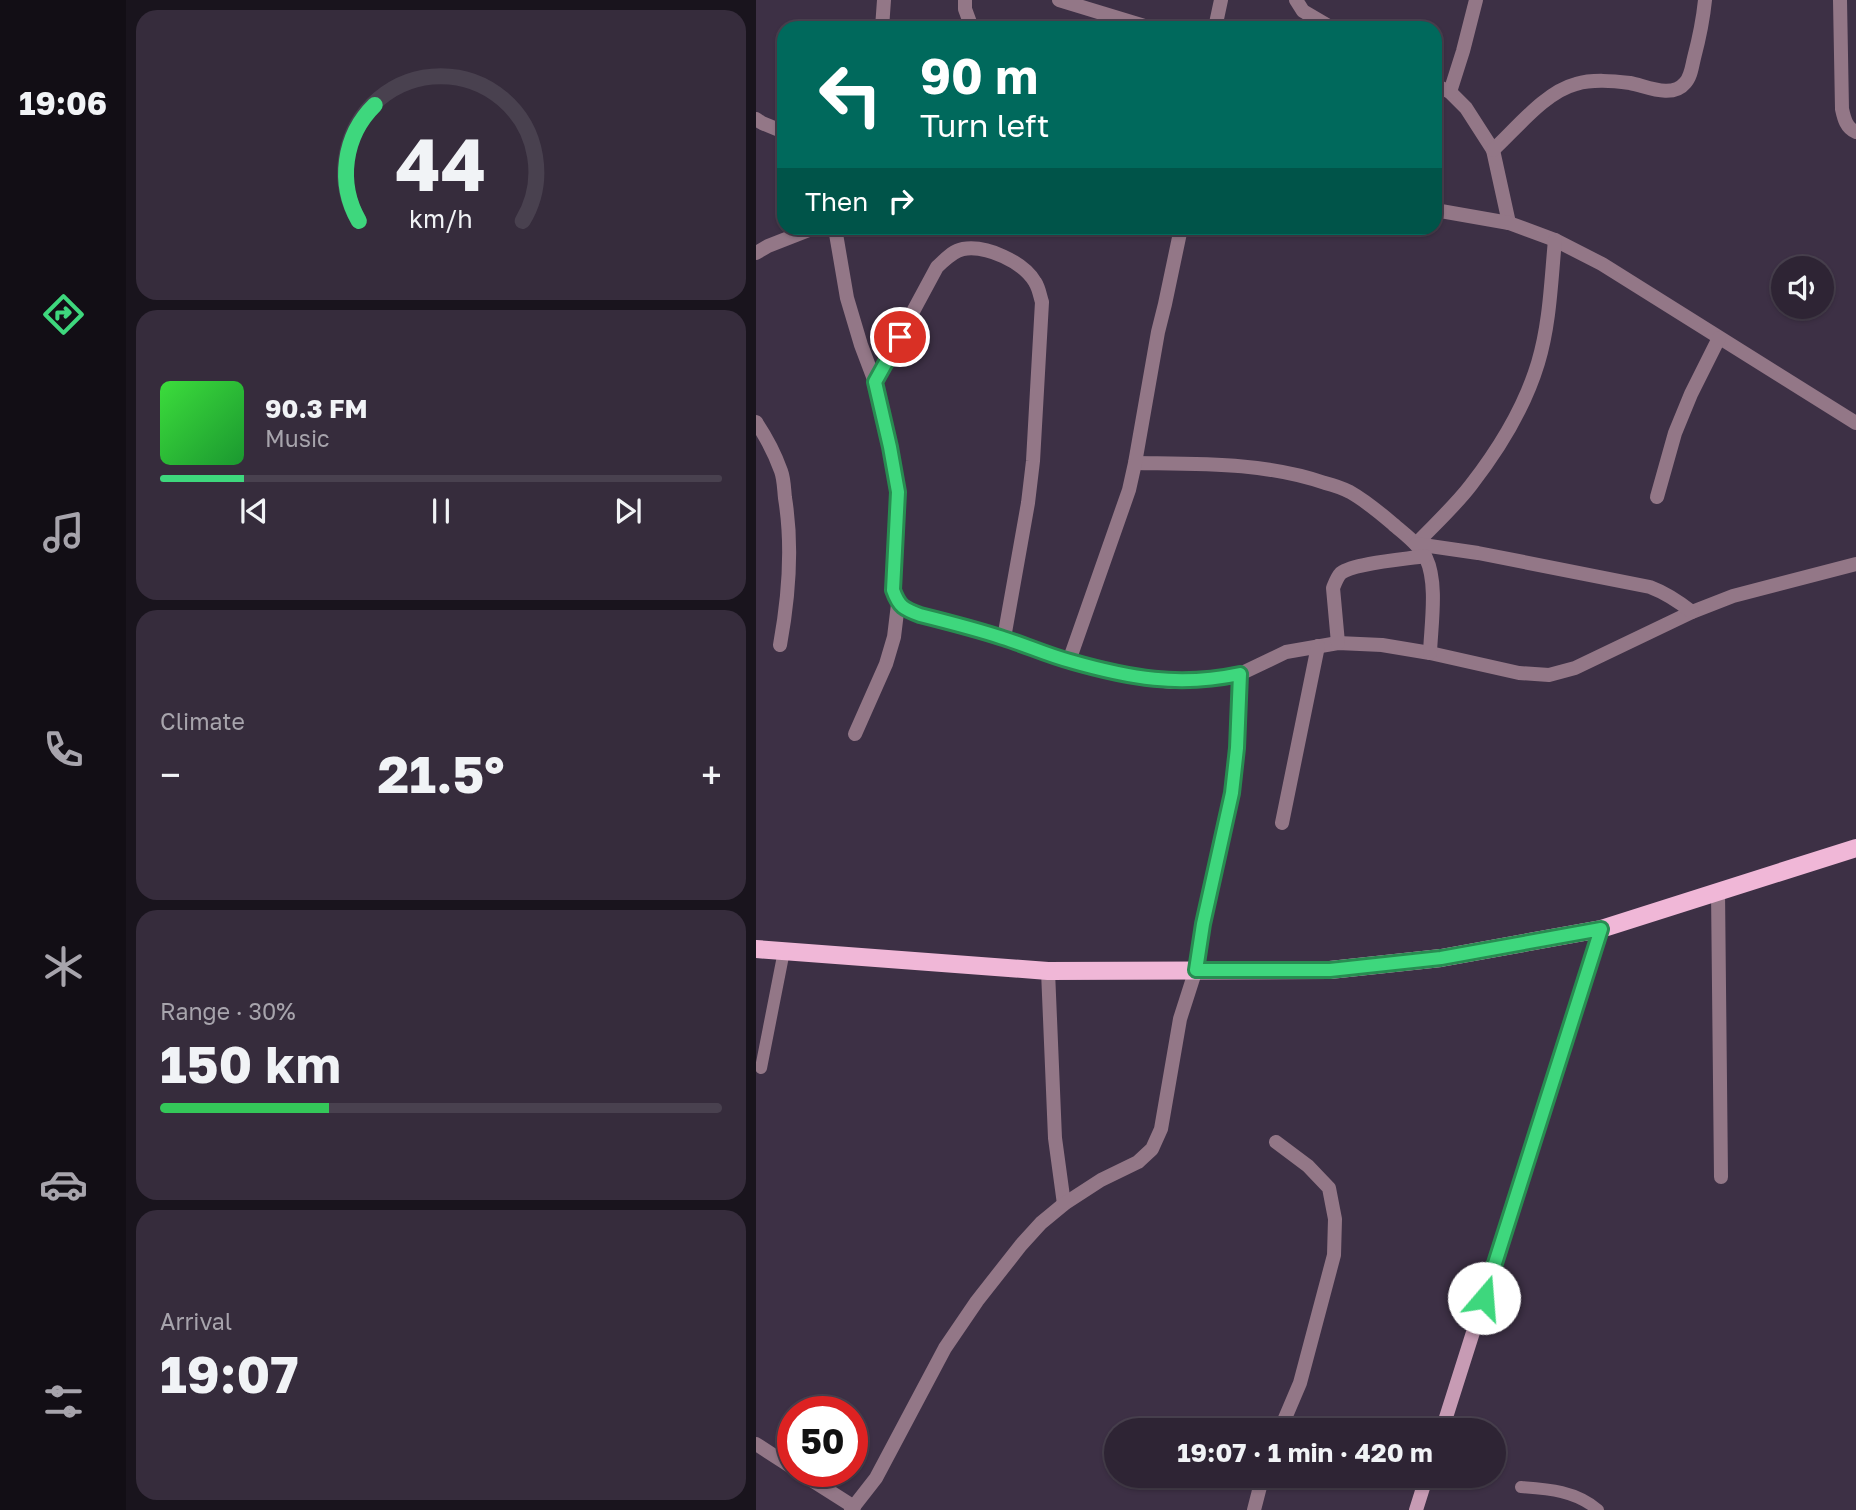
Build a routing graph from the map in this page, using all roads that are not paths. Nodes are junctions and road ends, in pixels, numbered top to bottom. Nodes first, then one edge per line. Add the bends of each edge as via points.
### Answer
1 (884, 0) edge
2 (965, 0) edge
3 (1059, 0) edge
4 (1221, 0) edge
5 (1296, 0) edge
6 (1476, 0) edge
7 (1705, 0) edge
8 (1840, 0) edge
9 (882, 21) edge
10 (969, 21) edge
11 (1129, 21) edge
12 (1216, 21) edge
13 (1320, 21) edge
14 (1442, 88) edge
15 (1450, 92) junction
16 (756, 119) edge
17 (777, 129) edge
18 (1856, 132) edge
19 (1493, 150) junction
20 (1442, 211) edge
21 (1509, 223) junction
22 (796, 235) edge
23 (836, 235) edge
24 (1180, 235) edge
25 (1555, 240) junction
26 (756, 253) edge
27 (1718, 338) junction
28 (875, 382) junction
29 (756, 422) edge
30 (1856, 424) edge
31 (1135, 464) junction
32 (1657, 497) dead end
33 (1416, 544) junction
34 (1425, 556) junction
35 (1856, 564) edge
36 (898, 604) junction
37 (1692, 612) junction
38 (1004, 638) junction
39 (1338, 643) junction
40 (780, 645) dead end
41 (1318, 646) junction
42 (1430, 653) junction
43 (1069, 661) junction
44 (1240, 674) junction
45 (855, 734) dead end
46 (1282, 823) dead end
47 (1856, 848) edge
48 (1718, 891) junction
49 (1601, 929) junction
50 (756, 949) edge
51 (784, 951) junction
52 (1196, 970) junction
53 (1048, 971) junction
54 (761, 1068) dead end
55 (1276, 1142) dead end
56 (1721, 1177) dead end
57 (1064, 1203) junction
58 (1285, 1418) edge
59 (1446, 1418) edge
60 (756, 1444) edge
61 (777, 1458) edge
62 (821, 1487) edge
63 (1521, 1487) dead end
64 (1260, 1488) edge
65 (1423, 1488) edge
66 (853, 1509) edge
67 (1254, 1510) edge
68 (1416, 1510) edge
69 (1598, 1510) edge

1 - 9 street
2 - 10 street
3 - 11 street
4 - 12 street
5 - 13 street via 1303,11
6 - 15 street
7 - 19 street via 1691,71 1674,91 1630,83 1575,84 1538,107
8 - 18 street via 1842,109
14 - 15 street
15 - 19 street
16 - 17 street
19 - 21 street
20 - 21 street
21 - 25 street
22 - 26 street
23 - 28 street via 847,298
24 - 31 street
25 - 27 street via 1602,264
25 - 33 street via 1546,326 1538,363 1520,407 1470,486
27 - 30 street
27 - 32 street via 1675,433
28 - 36 street via 898,492 893,590
28 - 38 street via 937,268 948,256 961,249 980,249 1009,259 1037,284 1042,302 1033,461
29 - 40 street via 782,473 788,516 790,566
31 - 33 street via 1225,465 1306,476 1348,490
31 - 43 street
33 - 34 street
33 - 37 street via 1650,587
34 - 39 street via 1342,573 1333,588
34 - 42 street via 1432,586
35 - 37 street via 1733,596
36 - 38 street via 920,615
36 - 45 street via 886,664
37 - 42 street via 1575,668 1549,675
38 - 43 street
39 - 41 street
39 - 42 street
41 - 44 street via 1286,652
41 - 46 street
43 - 44 street via 1171,682
44 - 52 street via 1232,793
47 - 48 main road
48 - 49 main road
48 - 56 street
49 - 52 main road via 1441,958 1330,970
49 - 59 main road
50 - 51 main road
51 - 53 main road
51 - 54 lane
52 - 53 main road
52 - 57 street via 1180,1019 1161,1129 1152,1149 1138,1162
53 - 57 street via 1055,1138
55 - 58 street via 1329,1188 1335,1219 1334,1255 1300,1383
57 - 66 street via 1021,1245 977,1301 945,1348 876,1478
60 - 61 street
62 - 66 street
63 - 69 lane via 1558,1490
64 - 67 street
65 - 68 main road

